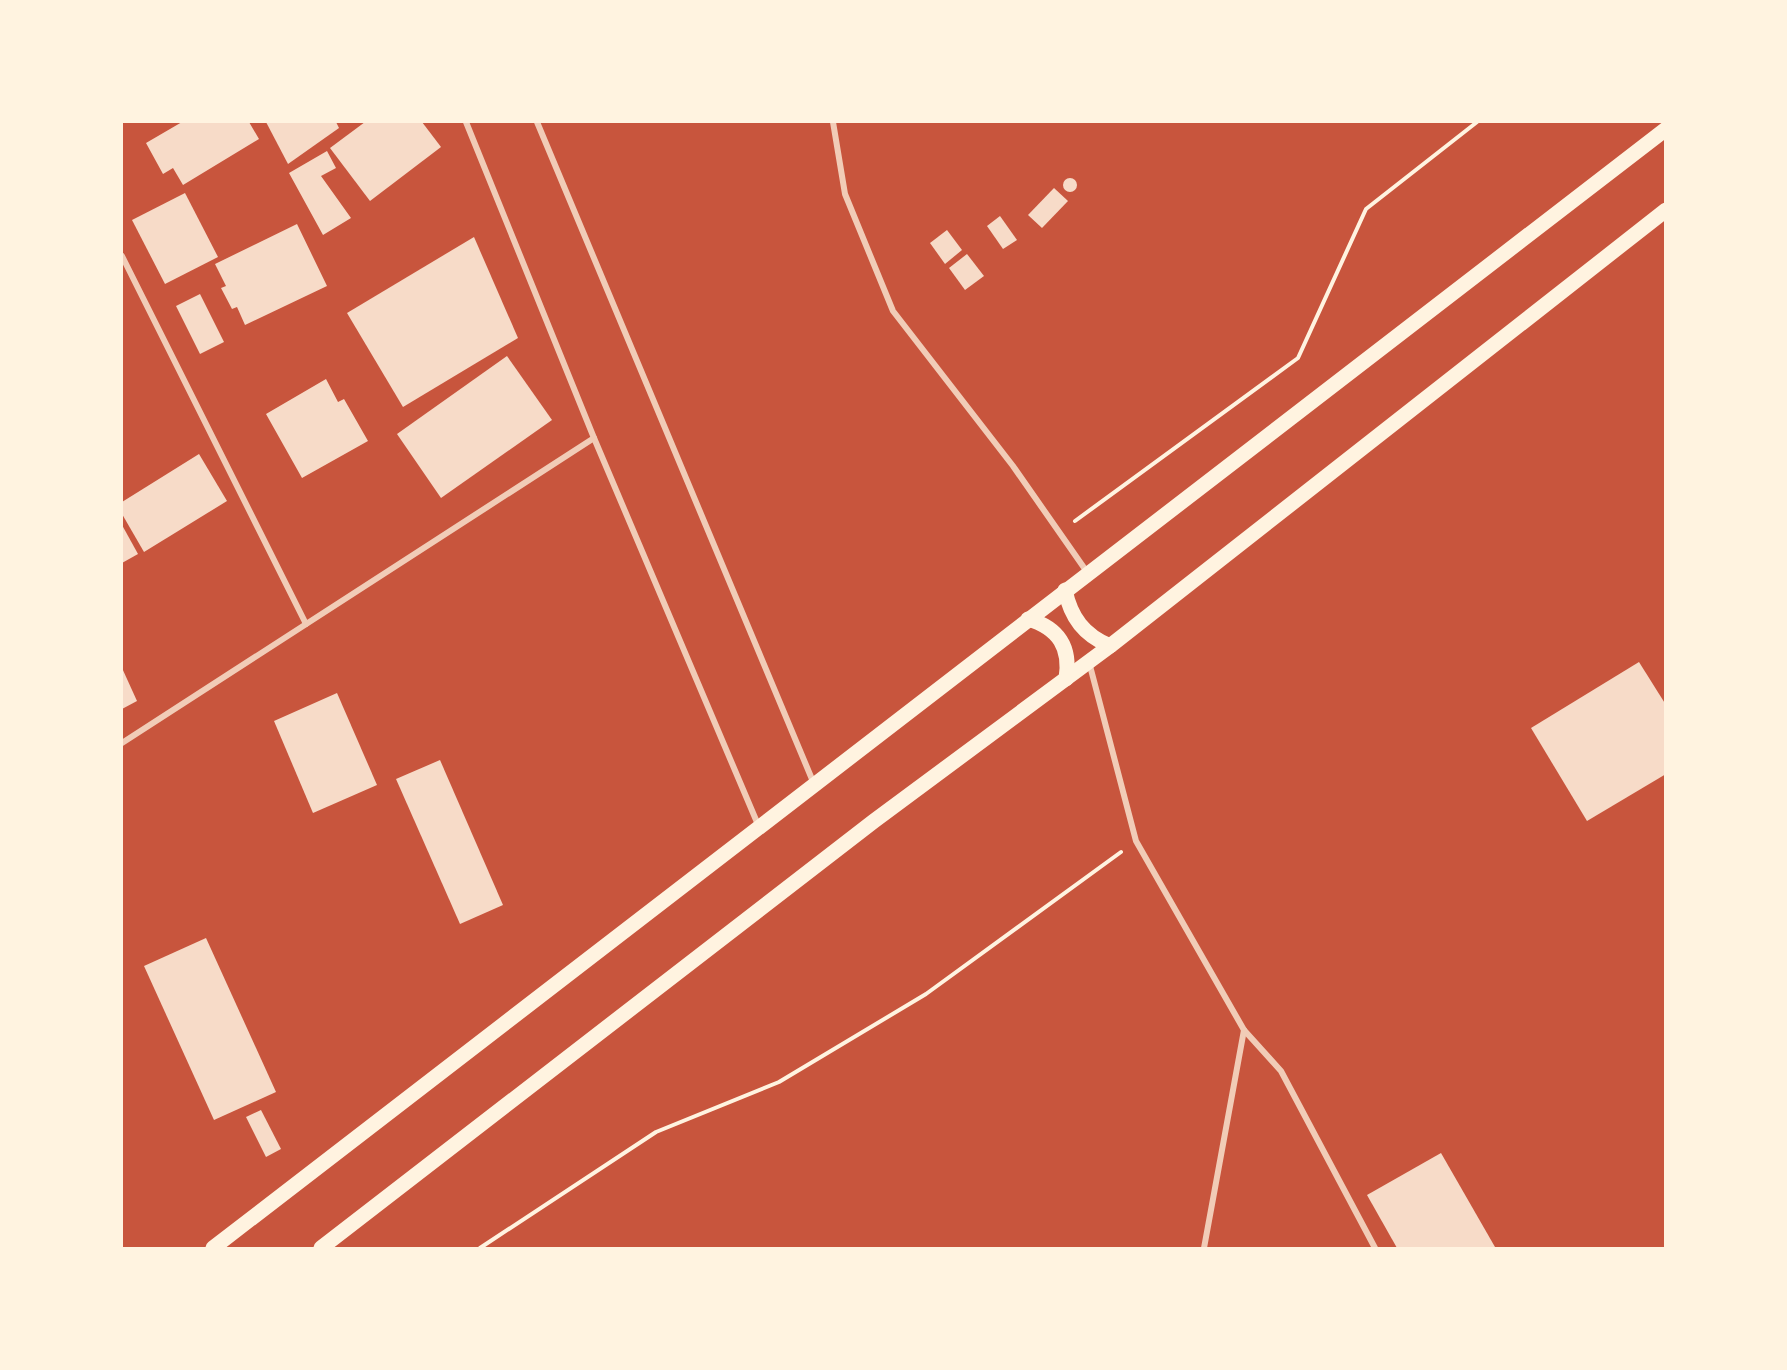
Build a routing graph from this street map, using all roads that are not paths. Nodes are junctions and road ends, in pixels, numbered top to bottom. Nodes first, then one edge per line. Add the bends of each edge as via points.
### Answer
1 (466, 122) edge
2 (537, 122) edge
3 (833, 122) edge
4 (1665, 129) edge
5 (1665, 210) edge
6 (122, 256) edge
7 (594, 438) junction
8 (1088, 573) junction
9 (1065, 590) junction
10 (1028, 619) junction
11 (306, 624) junction
12 (1110, 646) junction
13 (1089, 662) junction
14 (1066, 679) junction
15 (122, 743) edge
16 (815, 784) junction
17 (759, 827) junction
18 (1244, 1030) junction
19 (213, 1248) edge
20 (321, 1248) edge
21 (1204, 1248) edge
22 (1375, 1248) edge

1 - 7 street
2 - 16 street
3 - 8 street via 845,194 893,311 1013,466
4 - 8 main road
5 - 12 main road
6 - 11 street
7 - 11 street
7 - 17 street
8 - 9 main road
9 - 10 main road
9 - 12 main road via 1068,605 1084,631
10 - 14 main road via 1052,630 1061,640 1068,666
10 - 16 main road
11 - 15 street
12 - 13 main road
13 - 14 main road
13 - 18 street via 1136,841
14 - 20 main road via 874,821
16 - 17 main road
17 - 19 main road
18 - 21 street
18 - 22 street via 1281,1071

